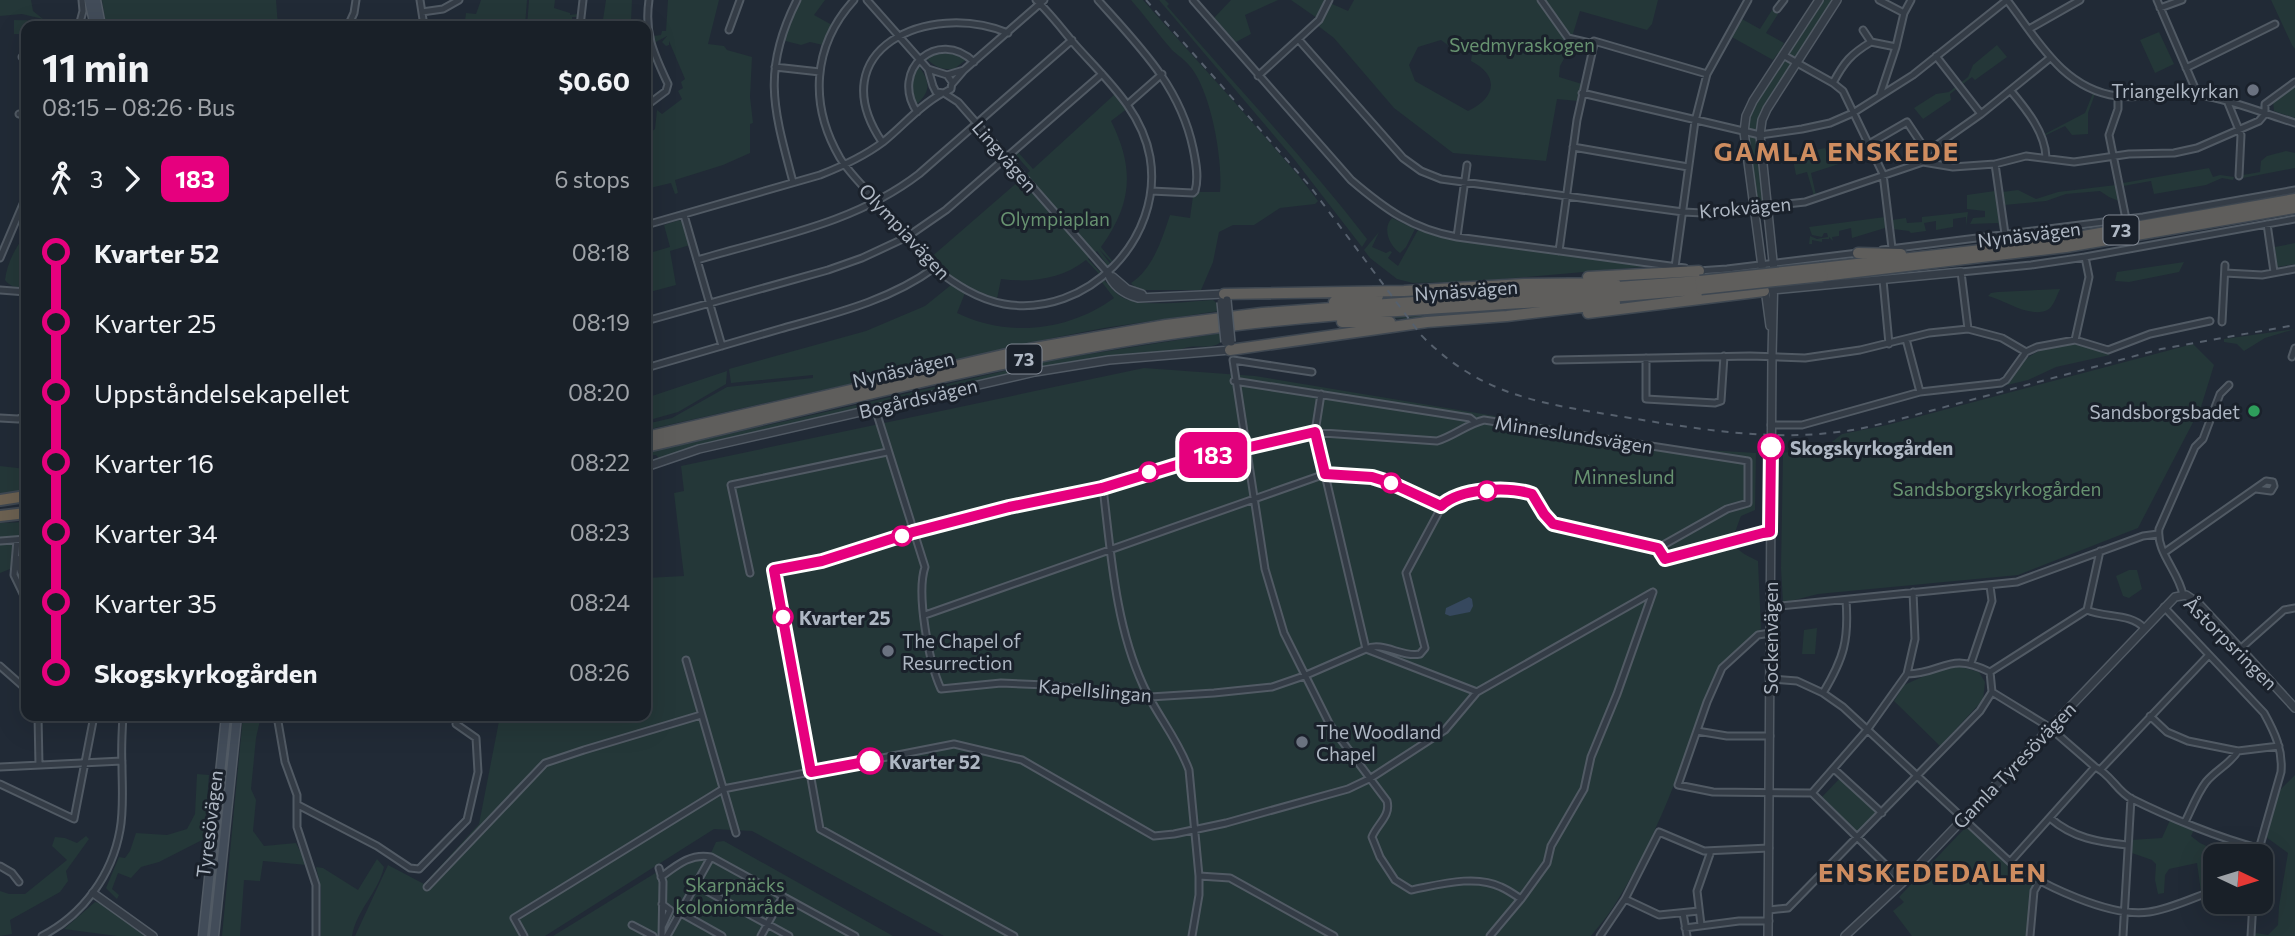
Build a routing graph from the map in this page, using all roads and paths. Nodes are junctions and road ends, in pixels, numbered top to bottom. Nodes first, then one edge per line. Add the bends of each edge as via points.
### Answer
1 (82, 0) edge
2 (89, 0) edge
3 (96, 0) edge
4 (356, 0) edge
5 (421, 0) edge
6 (458, 0) edge
7 (583, 0) edge
8 (649, 0) edge
9 (740, 0) edge
10 (797, 0) edge
11 (854, 0) edge
12 (867, 0) edge
13 (1098, 0) edge
14 (1193, 0) edge
15 (1329, 0) edge
16 (1541, 0) edge
17 (1748, 0) edge
18 (1784, 0) edge
19 (1819, 0) edge
20 (1837, 0) edge
21 (1879, 0) edge
22 (1911, 0) edge
23 (2007, 0) edge
24 (2080, 0) edge
25 (2157, 0) edge
26 (2182, 0) edge
27 (1040, 1) edge
28 (2160, 8) junction
29 (1777, 9) dead end
30 (422, 12) junction
31 (1904, 13) junction
32 (80, 21) edge
33 (94, 21) edge
34 (100, 21) edge
35 (350, 21) edge
36 (423, 21) edge
37 (581, 21) edge
38 (647, 21) edge
39 (2275, 24) dead end
40 (999, 25) dead end
41 (2029, 29) junction
42 (729, 30) dead end
43 (1863, 30) dead end
44 (1008, 33) junction
45 (1072, 40) junction
46 (1299, 40) junction
47 (1871, 42) junction
48 (1594, 44) junction
49 (874, 46) dead end
50 (1896, 47) junction
51 (651, 53) edge
52 (1783, 55) junction
53 (1936, 56) junction
54 (2050, 58) junction
55 (919, 59) junction
56 (974, 62) junction
57 (1796, 63) junction
58 (775, 67) junction
59 (2186, 68) junction
60 (928, 69) junction
61 (964, 71) junction
62 (820, 72) junction
63 (944, 74) junction
64 (1102, 74) junction
65 (1162, 74) junction
66 (1707, 75) junction
67 (1258, 76) junction
68 (1885, 76) junction
69 (2295, 82) edge
70 (1833, 83) junction
71 (1899, 84) junction
72 (933, 85) junction
73 (952, 85) junction
74 (2011, 90) junction
75 (1582, 93) junction
76 (943, 94) junction
77 (1880, 95) junction
78 (2198, 95) junction
79 (2118, 96) junction
80 (928, 101) junction
81 (651, 102) edge
82 (958, 102) junction
83 (2228, 103) junction
84 (1128, 104) junction
85 (917, 112) junction
86 (1853, 113) junction
87 (1981, 114) junction
88 (2264, 114) junction
89 (1695, 121) junction
90 (2295, 122) edge
91 (977, 124) junction
92 (2238, 130) junction
93 (1744, 132) junction
94 (1760, 135) junction
95 (883, 142) junction
96 (1869, 144) junction
97 (1573, 147) junction
98 (1927, 152) junction
99 (2113, 156) junction
100 (1006, 157) junction
101 (2046, 157) junction
102 (1923, 162) junction
103 (1995, 164) junction
104 (845, 165) junction
105 (1467, 166) dead end
106 (1688, 167) junction
107 (1883, 174) junction
108 (2239, 176) dead end
109 (1465, 181) junction
110 (793, 182) junction
111 (2295, 190) edge
112 (1151, 191) junction
113 (1566, 196) junction
114 (2295, 200) edge
115 (877, 203) junction
116 (1767, 206) junction
117 (1754, 208) junction
118 (2295, 208) edge
119 (21, 209) edge
120 (1683, 212) junction
121 (684, 215) junction
122 (2126, 219) junction
123 (2295, 219) edge
124 (651, 224) edge
125 (2267, 224) junction
126 (2005, 234) junction
127 (907, 237) junction
128 (1457, 237) junction
129 (1892, 248) junction
130 (1559, 251) junction
131 (1858, 253) junction
132 (1947, 254) junction
133 (2085, 257) junction
134 (0, 258) edge
135 (697, 260) junction
136 (1774, 264) junction
137 (1761, 265) junction
138 (2225, 265) dead end
139 (1675, 267) junction
140 (934, 268) junction
141 (2295, 269) edge
142 (1961, 272) junction
143 (2274, 272) junction
144 (1108, 273) junction
145 (2225, 273) junction
146 (1825, 276) junction
147 (1883, 280) junction
148 (1700, 281) junction
149 (1524, 284) junction
150 (0, 290) edge
151 (1417, 290) junction
152 (1659, 290) junction
153 (1770, 290) junction
154 (21, 292) edge
155 (1224, 298) junction
156 (709, 303) junction
157 (1262, 313) junction
158 (1507, 316) junction
159 (651, 320) edge
160 (2210, 321) dead end
161 (1427, 322) junction
162 (2222, 322) dead end
163 (1247, 325) junction
164 (1968, 329) junction
165 (1906, 339) junction
166 (2075, 340) junction
167 (1889, 344) junction
168 (722, 346) junction
169 (1230, 348) junction
170 (2295, 348) edge
171 (2026, 352) junction
172 (1724, 356) junction
173 (1772, 356) junction
174 (2292, 357) dead end
175 (1646, 358) junction
176 (1556, 360) dead end
177 (651, 367) edge
178 (1312, 372) dead end
179 (1234, 381) junction
180 (2229, 384) dead end
181 (1920, 392) junction
182 (1321, 394) junction
183 (875, 408) junction
184 (0, 418) edge
185 (21, 418) edge
186 (1475, 422) junction
187 (1771, 425) junction
188 (1315, 432) junction
189 (651, 435) edge
190 (651, 446) edge
191 (1246, 448) junction
192 (887, 452) junction
193 (651, 465) edge
194 (1325, 474) junction
195 (1102, 488) junction
196 (2256, 489) dead end
197 (21, 497) edge
198 (1253, 499) junction
199 (0, 502) edge
200 (21, 502) edge
201 (1441, 506) junction
202 (21, 514) edge
203 (0, 517) edge
204 (21, 519) edge
205 (913, 532) junction
206 (1770, 532) junction
207 (2158, 534) junction
208 (18, 540) junction
209 (21, 540) edge
210 (0, 541) edge
211 (1658, 548) junction
212 (1110, 550) junction
213 (16, 551) junction
214 (2100, 551) junction
215 (2165, 552) junction
216 (21, 573) edge
217 (750, 573) dead end
218 (1990, 586) junction
219 (21, 590) edge
220 (1913, 592) junction
221 (2183, 595) junction
222 (1846, 600) junction
223 (1770, 607) junction
224 (2164, 607) junction
225 (2295, 608) edge
226 (2087, 611) junction
227 (925, 615) junction
228 (2144, 628) junction
229 (1770, 634) junction
230 (1366, 649) junction
231 (2240, 649) junction
232 (2208, 656) junction
233 (686, 660) dead end
234 (1971, 663) junction
235 (0, 666) edge
236 (1990, 672) junction
237 (1907, 674) junction
238 (1304, 677) junction
239 (1770, 679) junction
240 (21, 685) edge
241 (1477, 692) junction
242 (1992, 692) junction
243 (1824, 693) junction
244 (1150, 697) junction
245 (2295, 708) edge
246 (701, 715) junction
247 (2150, 716) junction
248 (38, 721) edge
249 (93, 721) edge
250 (123, 721) edge
251 (225, 721) edge
252 (236, 721) edge
253 (278, 721) edge
254 (456, 724) dead end
255 (2049, 727) junction
256 (1867, 730) junction
257 (1697, 731) junction
258 (1770, 736) junction
259 (2279, 746) junction
260 (2238, 751) junction
261 (122, 761) junction
262 (86, 762) junction
263 (39, 765) junction
264 (0, 768) edge
265 (1834, 769) junction
266 (2098, 769) junction
267 (811, 772) junction
268 (1917, 777) junction
269 (1371, 778) junction
270 (0, 785) edge
271 (723, 789) junction
272 (1770, 793) junction
273 (1812, 793) junction
274 (2130, 798) junction
275 (298, 805) junction
276 (1882, 813) junction
277 (1963, 818) junction
278 (2050, 818) junction
279 (2185, 822) junction
280 (1195, 829) junction
281 (736, 833) dead end
282 (1858, 838) junction
283 (2247, 844) edge
284 (2259, 844) edge
285 (2127, 845) junction
286 (1769, 848) junction
287 (1711, 851) junction
288 (711, 857) junction
289 (2010, 862) junction
290 (0, 866) edge
291 (659, 867) dead end
292 (1199, 876) junction
293 (662, 877) junction
294 (2040, 880) junction
295 (1903, 881) junction
296 (19, 882) dead end
297 (696, 885) junction
298 (427, 887) dead end
299 (93, 892) junction
300 (2203, 894) edge
301 (783, 896) junction
302 (1625, 899) junction
303 (1521, 900) junction
304 (1769, 910) junction
305 (1699, 911) junction
306 (2125, 912) junction
307 (681, 913) junction
308 (1683, 913) junction
309 (2252, 914) edge
310 (1769, 921) junction
311 (768, 924) junction
312 (632, 925) dead end
313 (1701, 925) junction
314 (1685, 928) junction
315 (42, 936) edge
316 (153, 936) edge
317 (203, 936) edge
318 (214, 936) edge
319 (316, 936) edge
320 (524, 936) edge
321 (653, 936) edge
322 (664, 936) edge
323 (722, 936) edge
324 (761, 936) edge
325 (789, 936) edge
326 (855, 936) edge
327 (1014, 936) edge
328 (1192, 936) edge
329 (1334, 936) edge
330 (1490, 936) edge
331 (1600, 936) edge
332 (1686, 936) edge
333 (1768, 936) edge
334 (1846, 936) edge
335 (2029, 936) edge
336 (2123, 936) edge
337 (2250, 936) edge

1 - 32 street
2 - 33 main road
3 - 34 main road
4 - 35 street
5 - 30 street
6 - 30 street via 443,9
7 - 37 street
8 - 38 street
9 - 42 street
10 - 58 street
11 - 62 street, Olympiavägen via 832,27
12 - 55 street
13 - 65 street
14 - 67 street, Nynäsvägen
15 - 46 street via 1319,20
16 - 48 street via 1568,38
17 - 66 street
18 - 29 street
19 - 52 street, Sockenvägen
20 - 57 street, Sockenvägen
21 - 31 street
22 - 31 street
23 - 41 street
23 - 53 street
24 - 41 street
25 - 28 street
26 - 28 street
27 - 44 street
27 - 45 street, Olympiavägen
28 - 59 street
30 - 36 street
31 - 50 street
39 - 59 street
40 - 44 street
41 - 54 street
43 - 47 street
44 - 56 street
45 - 64 street, Olympiavägen
45 - 91 street
46 - 67 street
46 - 109 street, Krokvägen via 1403,158 1441,179
47 - 50 street
47 - 70 street via 1854,52
48 - 66 street
48 - 75 street
49 - 95 street via 865,67 864,99
50 - 68 street
51 - 81 street via 668,84
52 - 57 street
52 - 93 street, Sockenvägen via 1753,101
53 - 71 street
53 - 87 street
54 - 74 street
54 - 79 street via 2075,80
55 - 56 street via 940,49 963,54
55 - 60 street
55 - 85 street via 908,84
56 - 61 street
57 - 70 street
57 - 94 street, Sockenvägen via 1767,108
58 - 62 street
58 - 110 street via 774,103
59 - 78 street
60 - 63 street
60 - 72 street
61 - 63 street
61 - 73 street
62 - 104 street, Olympiavägen via 819,99 825,125
63 - 72 street via 936,76
63 - 73 street
64 - 84 street, Olympiavägen
64 - 100 street
65 - 84 street
65 - 112 street via 1189,127 1196,188 1193,193
66 - 89 street
67 - 128 street, Nynäsvägen via 1351,180 1377,202 1409,223
68 - 71 street
68 - 77 street
69 - 88 street, Krokvägen via 2265,104
70 - 86 street via 1843,91
71 - 77 street
72 - 76 street
72 - 80 street
73 - 76 street
73 - 82 street, Lingvägen
74 - 87 street
74 - 101 street via 2028,113
75 - 89 street
75 - 97 street
76 - 80 street
76 - 82 street, Lingvägen
77 - 86 street
78 - 79 street
78 - 83 street
79 - 99 street via 2109,135
80 - 85 street
82 - 91 street, Lingvägen
83 - 88 street
83 - 92 street
84 - 112 street, Olympiavägen via 1149,155
85 - 95 street
86 - 94 street via 1830,123
86 - 96 street
87 - 98 street
88 - 90 street
88 - 92 street, Krokvägen
89 - 93 street
89 - 106 street
91 - 100 street, Lingvägen
91 - 115 street
92 - 99 street, Krokvägen via 2174,153
92 - 108 street
93 - 94 street
93 - 117 street, Sockenvägen
94 - 116 street, Sockenvägen
95 - 104 street
96 - 98 street via 1907,122
96 - 107 street
97 - 106 street
97 - 113 street
98 - 102 street
99 - 101 street, Krokvägen via 2074,162
99 - 122 street
100 - 127 street via 946,210
100 - 144 street, Lingvägen
101 - 103 street, Krokvägen via 2026,156
102 - 103 street, Krokvägen via 1953,167
102 - 107 street, Krokvägen
103 - 126 street
104 - 110 street
104 - 115 street, Olympiavägen
105 - 109 street
106 - 120 street
107 - 116 street, Krokvägen via 1805,202
107 - 129 street
109 - 113 street, Krokvägen
109 - 128 street
110 - 121 street
111 - 122 street, Nynäsvägen
112 - 144 street, Olympiavägen via 1134,240
113 - 120 street, Krokvägen
113 - 130 street
114 - 132 highway, Nynäsvägen / 73
115 - 127 street, Olympiavägen
115 - 135 street via 816,227
116 - 117 street, Krokvägen
116 - 136 street, Sockenvägen
117 - 120 street, Krokvägen
117 - 137 street, Sockenvägen
118 - 146 highway, Nynäsvägen / 73 via 2103,242
119 - 134 street
120 - 139 street
121 - 124 street
121 - 135 street
122 - 126 street, Nynäsvägen
123 - 125 street, Nynäsvägen
125 - 133 street, Nynäsvägen
125 - 143 street
126 - 129 street, Nynäsvägen
127 - 140 street, Olympiavägen
127 - 156 street via 839,266
128 - 130 street, Nynäsvägen
129 - 131 street, Nynäsvägen
130 - 139 street, Nynäsvägen
131 - 132 highway
131 - 136 street, Nynäsvägen
132 - 146 highway, Nynäsvägen / 73
133 - 142 street, Nynäsvägen
133 - 166 street via 2089,277
135 - 156 street
136 - 137 street, Nynäsvägen
136 - 153 street, Sockenvägen
137 - 148 street, Nynäsvägen
137 - 153 street, Sockenvägen
138 - 145 street
139 - 148 street, Nynäsvägen
140 - 144 street, Olympiavägen via 980,297 1031,305 1070,296
140 - 168 street via 878,299
141 - 143 street
142 - 147 street, Nynäsvägen
142 - 164 street
143 - 145 street
144 - 155 street, Lingvägen via 1127,289 1149,296
145 - 162 street
146 - 147 street, Nynäsvägen
146 - 148 highway, Nynäsvägen / 73, bridge
146 - 153 street, Nynäsvägen
147 - 167 street
148 - 149 highway via 1589,277
148 - 152 highway, Nynäsvägen / 73
149 - 151 highway
149 - 152 highway via 1601,283
150 - 154 street
151 - 155 highway
151 - 157 highway
152 - 157 highway, Nynäsvägen / 73
152 - 158 highway via 1586,307
152 - 163 highway, Nynäsvägen / 73
153 - 158 highway via 1569,315
153 - 173 street, Sockenvägen
155 - 169 street, bridge
156 - 159 street
156 - 168 street
157 - 189 highway, Nynäsvägen / 73 via 1029,349
158 - 161 highway
160 - 166 street via 2150,334 2108,350
161 - 163 highway
161 - 169 highway
163 - 190 highway, Nynäsvägen / 73 via 1041,356
164 - 165 street
164 - 171 street via 2002,338
165 - 167 street
165 - 181 street
166 - 171 street
167 - 173 street via 1805,358
168 - 177 street
169 - 178 street, Bogårdsvägen
169 - 179 street
169 - 183 street, Bogårdsvägen via 1035,372
170 - 174 street
171 - 181 street via 2001,383
172 - 173 street
172 - 175 street
172 - 175 street via 1719,402 1646,399
173 - 187 street, Sockenvägen
175 - 176 street
179 - 182 street
179 - 191 street
180 - 207 street via 2220,394
181 - 187 street via 1802,425
182 - 186 street
182 - 188 street
183 - 192 street, Kapellslingan
183 - 193 street, Bogårdsvägen via 699,449
184 - 185 street
186 - 188 street, Minneslundsvägen via 1437,441
186 - 211 street, Minneslundsvägen via 1748,461 1748,503 1727,509
187 - 206 street, Sockenvägen
188 - 191 street, Minneslundsvägen
188 - 194 street
191 - 195 street, Minneslundsvägen
191 - 198 street
192 - 205 street, Kapellslingan
192 - 217 street via 731,485
194 - 198 street
194 - 201 street via 1372,477
194 - 230 street
195 - 205 street, Minneslundsvägen
195 - 212 street
196 - 215 street
197 - 199 highway
198 - 212 street
198 - 238 street via 1265,569 1283,633
199 - 200 highway
201 - 211 street via 1460,495 1524,491 1532,494 1553,524
201 - 230 street via 1406,573 1424,648 1420,654 1407,655 1378,647
202 - 203 highway
203 - 204 highway
205 - 227 street, Kapellslingan via 925,567 921,579
205 - 267 street, Minneslundsvägen via 822,561 774,570
206 - 211 street via 1665,559
206 - 223 street, Sockenvägen
207 - 214 street
207 - 215 street, Åstorpsringen
208 - 209 street
208 - 210 street
208 - 213 street
212 - 227 street
212 - 244 street via 1130,650
213 - 216 street
213 - 219 street via 13,575
214 - 218 street via 2017,582
214 - 226 street
215 - 221 street, Åstorpsringen
218 - 220 street
218 - 234 street via 1992,601
220 - 222 street
220 - 237 street via 1915,639
221 - 224 street, Gamla Tyresövägen
221 - 231 street, Åstorpsringen via 2197,603
222 - 223 street
222 - 243 street via 1847,637
223 - 229 street, Sockenvägen
224 - 228 street, Gamla Tyresövägen
224 - 232 street
225 - 231 street via 2284,610
226 - 228 street via 2136,620
226 - 236 street
227 - 244 street, Kapellslingan via 941,689 1001,683
228 - 255 street, Gamla Tyresövägen
229 - 239 street, Sockenvägen
229 - 257 street via 1758,635 1722,668
230 - 238 street, Kapellslingan
230 - 241 street
231 - 245 street, Åstorpsringen
232 - 247 street
232 - 259 street via 2264,713
233 - 246 street
234 - 236 street
234 - 237 street via 1950,662
235 - 240 street
236 - 242 street
237 - 256 street
238 - 244 street, Kapellslingan via 1272,687
238 - 269 street via 1334,732
239 - 243 street via 1797,681
239 - 258 street, Sockenvägen
241 - 269 street via 1445,730
241 - 303 street via 1653,592 1591,757 1584,789 1556,836 1547,863
242 - 255 street
242 - 268 street via 1980,711
243 - 256 street
244 - 280 street via 1189,770
246 - 271 street
246 - 298 street via 545,763
247 - 260 street via 2167,732 2188,741
247 - 266 street
248 - 263 street
249 - 262 street
250 - 261 street
251 - 317 main road, Tyresövägen
252 - 318 main road, Tyresövägen
253 - 275 street
254 - 275 street via 476,738 478,772 467,820 419,869
255 - 266 street
255 - 277 street, Gamla Tyresövägen
256 - 265 street
256 - 268 street
257 - 258 street
257 - 272 street via 1678,786
258 - 272 street, Sockenvägen
259 - 260 street
259 - 284 street via 2281,772
260 - 279 street via 2206,782
261 - 262 street
261 - 299 street via 121,828 109,865
262 - 263 street
262 - 270 street via 74,819
263 - 264 street
265 - 273 street
265 - 276 street
266 - 274 street
266 - 278 street
267 - 271 street
267 - 280 street via 954,744 1022,760 1154,836
267 - 327 street via 820,829
268 - 276 street
268 - 277 street
269 - 280 street via 1281,809
269 - 303 street via 1389,807 1372,840 1395,880 1410,890 1483,882 1500,886
271 - 281 street
271 - 320 street via 514,918
272 - 273 street
272 - 286 street, Sockenvägen
273 - 282 street
274 - 279 street
274 - 285 street
275 - 319 street via 297,827 316,884
276 - 282 street
277 - 289 street
277 - 295 street, Gamla Tyresövägen
278 - 285 street via 2088,840
278 - 289 street
279 - 283 street
280 - 292 street
282 - 295 street
282 - 304 street via 1788,908
285 - 306 street
286 - 287 street
286 - 304 street, Sockenvägen
287 - 302 street via 1659,832
287 - 305 street via 1697,891
288 - 293 street via 690,858
288 - 297 street
288 - 301 street
289 - 294 street
290 - 296 street
291 - 293 street
292 - 328 street
292 - 329 street via 1230,878
293 - 322 street
294 - 306 street via 2095,905
294 - 335 street via 2034,891
295 - 334 street, Gamla Tyresövägen
297 - 307 street
297 - 311 street
299 - 315 street via 61,925
299 - 316 street
300 - 306 street via 2150,912
301 - 311 street
301 - 326 street
302 - 308 street via 1659,915
302 - 331 street
303 - 330 street
304 - 310 street, Sockenvägen
305 - 308 street
305 - 313 street
306 - 336 street
307 - 322 street
307 - 323 street
308 - 314 street
309 - 337 street
310 - 313 street
310 - 333 street, Sockenvägen
311 - 324 street
311 - 325 street
312 - 321 street
313 - 314 street
314 - 332 street

